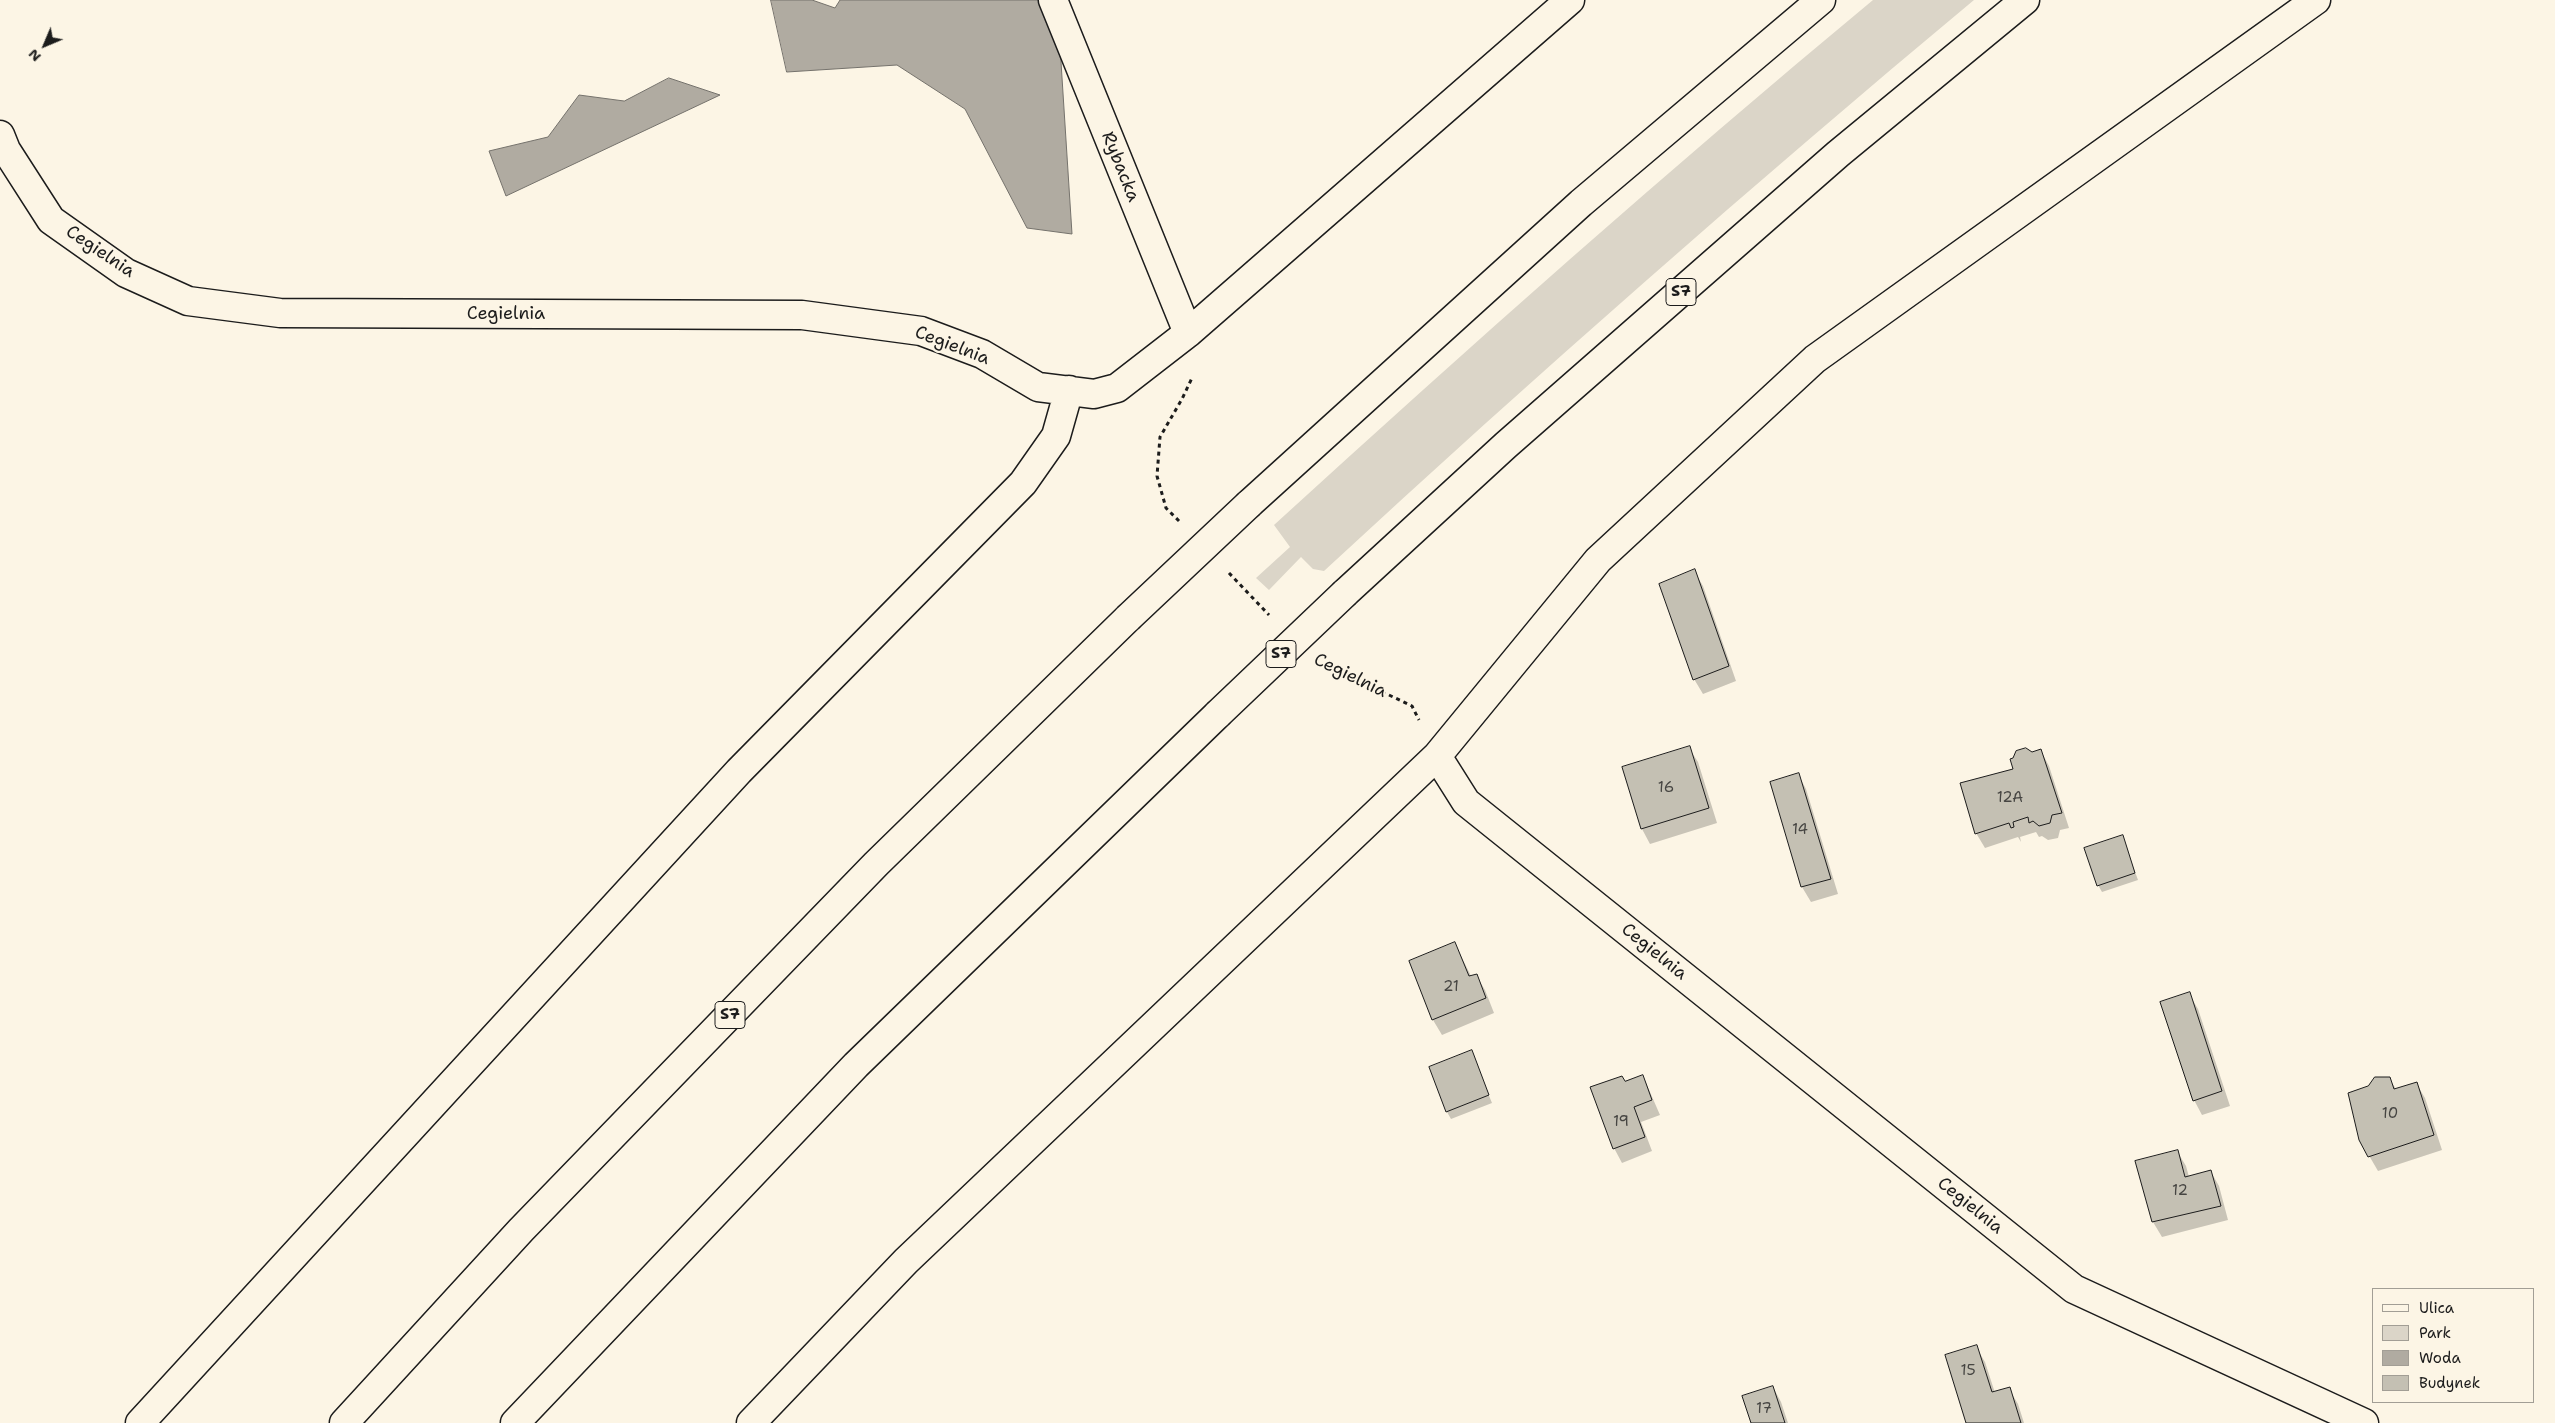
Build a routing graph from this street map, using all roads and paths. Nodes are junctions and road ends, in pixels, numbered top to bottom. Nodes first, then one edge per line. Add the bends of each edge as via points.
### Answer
1 (1053, 0) edge
2 (1570, 0) edge
3 (1820, 0) edge
4 (2025, 0) edge
5 (2316, 0) edge
6 (0, 136) edge
7 (1188, 333) junction
8 (1069, 390) junction
9 (1180, 522) dead end
10 (1227, 571) dead end
11 (1274, 621) dead end
12 (1317, 660) dead end
13 (1437, 756) junction
14 (140, 1423) edge
15 (344, 1423) edge
16 (515, 1423) edge
17 (751, 1423) edge
18 (2364, 1423) edge

1 - 7 main road, Rybacka
2 - 7 main road, Cegielnia
3 - 15 main road, S7, bridge via 1582,203 1249,504 1128,618 863,878 521,1230
4 - 16 main road, S7, bridge via 1831,160 1506,445 1345,593 856,1065
5 - 13 main road via 1815,359 1598,560
6 - 8 main road, Cegielnia via 51,220 126,273 188,301 280,313 802,315 921,331 982,354 1038,387
7 - 8 main road, Cegielnia via 1117,388 1094,394
7 - 9 path via 1194,374 1160,437 1157,476 1166,508
8 - 14 main road via 1056,436 1023,483 739,771
10 - 11 path
12 - 13 path, Cegielnia via 1412,706
13 - 17 main road via 906,1261
13 - 18 main road, Cegielnia via 1466,802 2074,1289

